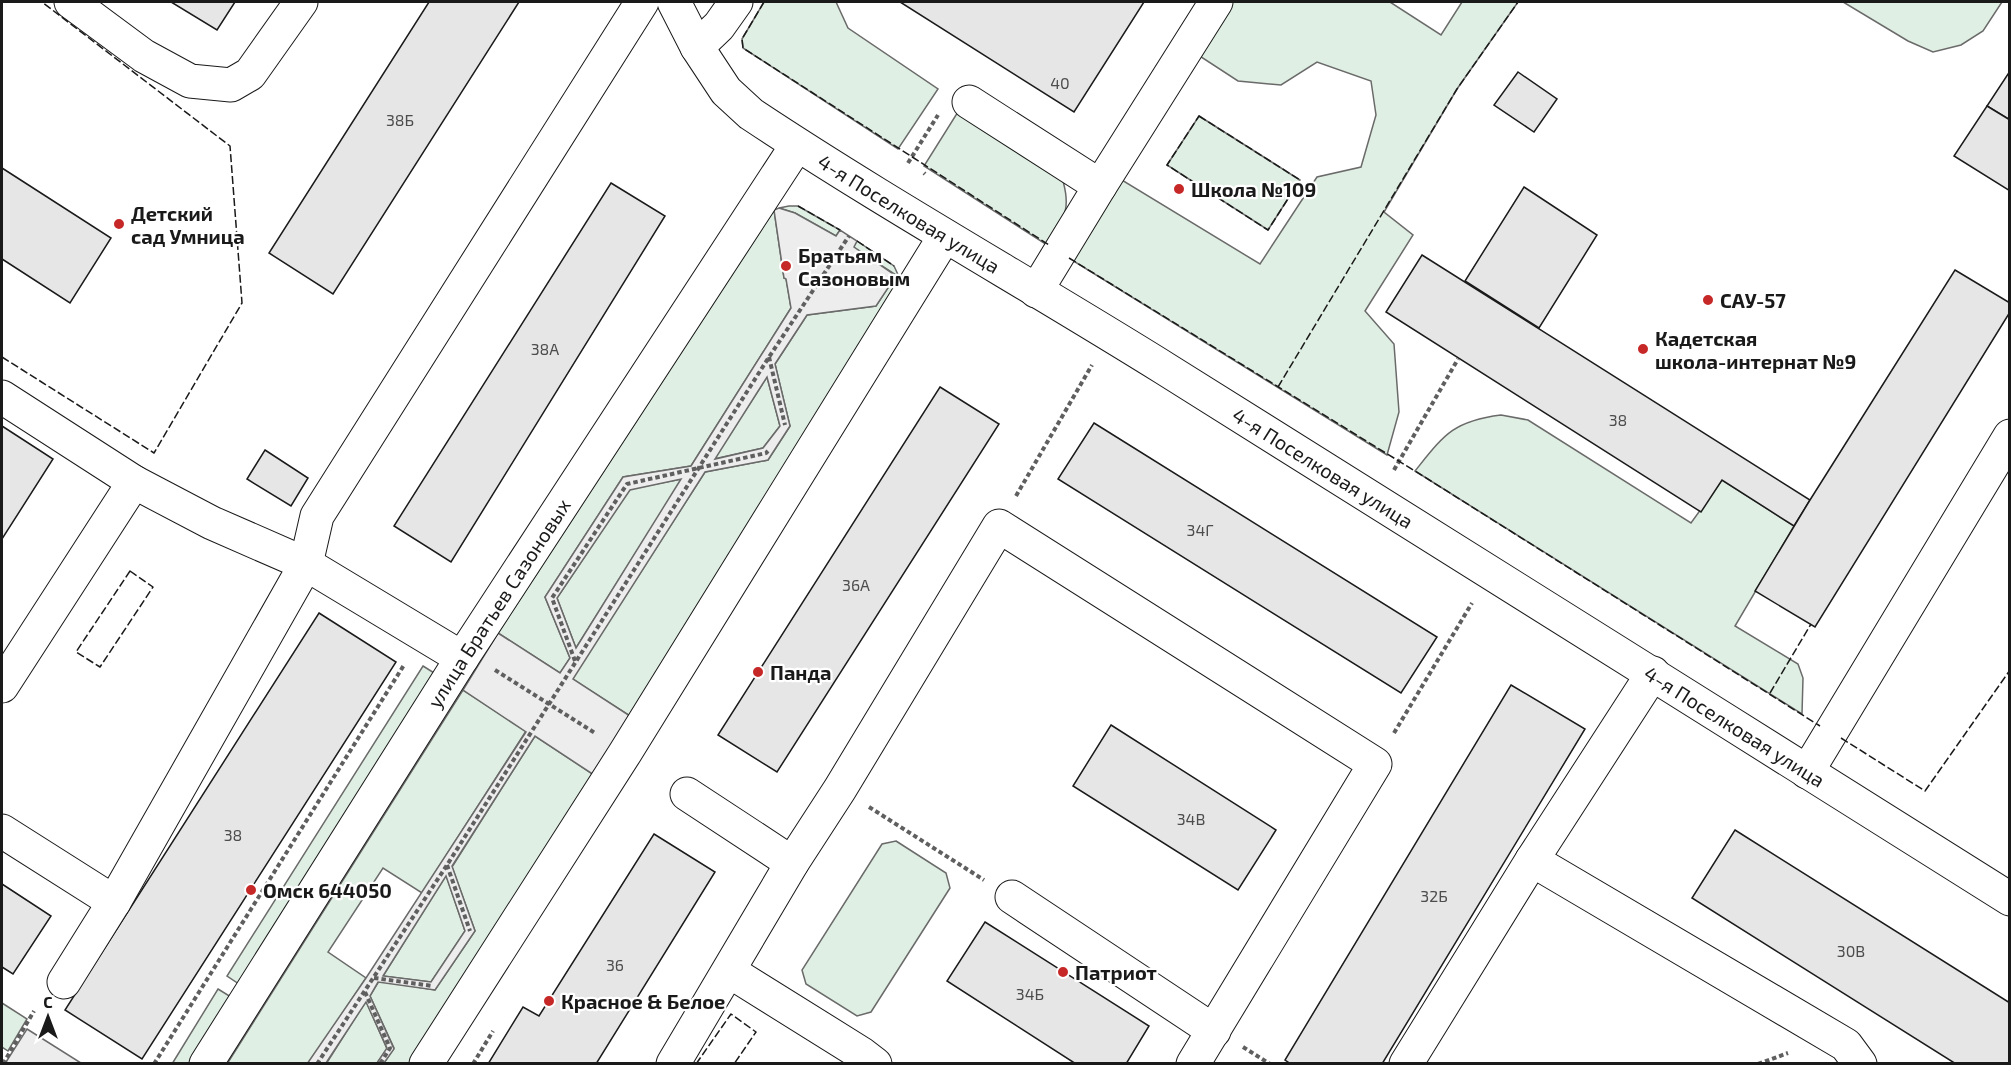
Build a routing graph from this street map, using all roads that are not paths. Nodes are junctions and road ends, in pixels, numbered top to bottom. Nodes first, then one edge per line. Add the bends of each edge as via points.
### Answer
1 (71, 2) edge
2 (301, 2) edge
3 (642, 2) edge
4 (674, 2) edge
5 (736, 2) edge
6 (1216, 2) edge
7 (697, 47) junction
8 (955, 107) road end
9 (797, 145) junction
10 (1100, 186) junction
11 (945, 236) junction
12 (1036, 291) junction
13 (2, 397) edge
14 (2010, 436) edge
15 (134, 482) junction
16 (306, 564) junction
17 (464, 655) junction
18 (1653, 673) junction
19 (2, 686) edge
20 (1807, 772) junction
21 (687, 794) dead end
22 (2, 831) edge
23 (1532, 860) junction
24 (792, 864) junction
25 (1012, 897) road end
26 (2010, 899) edge
27 (114, 902) junction
28 (729, 971) junction
29 (64, 982) dead end
30 (1214, 1030) junction
31 (206, 1064) edge
32 (426, 1064) edge
33 (673, 1064) edge
34 (875, 1064) edge
35 (1193, 1064) edge
36 (1406, 1064) edge
37 (1860, 1064) edge

1 - 2 street via 144,56 190,81 231,85 250,74
3 - 16 street via 317,516
4 - 7 street, 4-я Поселковая улица
5 - 7 street
6 - 10 street
7 - 9 street, 4-я Поселковая улица via 726,91 751,114
8 - 10 street
9 - 11 street, 4-я Поселковая улица
9 - 17 street, улица Братьев Сазоновых
10 - 12 street
11 - 12 street, 4-я Поселковая улица
11 - 32 street via 625,753
12 - 18 street, 4-я Поселковая улица
13 - 15 street
14 - 20 street
15 - 16 street via 212,523
15 - 19 street
16 - 17 street via 422,635
16 - 27 street
17 - 31 street, улица Братьев Сазоновых
18 - 20 street, 4-я Поселковая улица
18 - 23 street
20 - 26 street, 4-я Поселковая улица
21 - 24 street
22 - 27 street
23 - 36 street
23 - 37 street via 1846,1045
24 - 28 street
24 - 30 street via 999,526 1375,764
25 - 30 street
27 - 29 street
28 - 33 street
28 - 34 street
30 - 35 street

